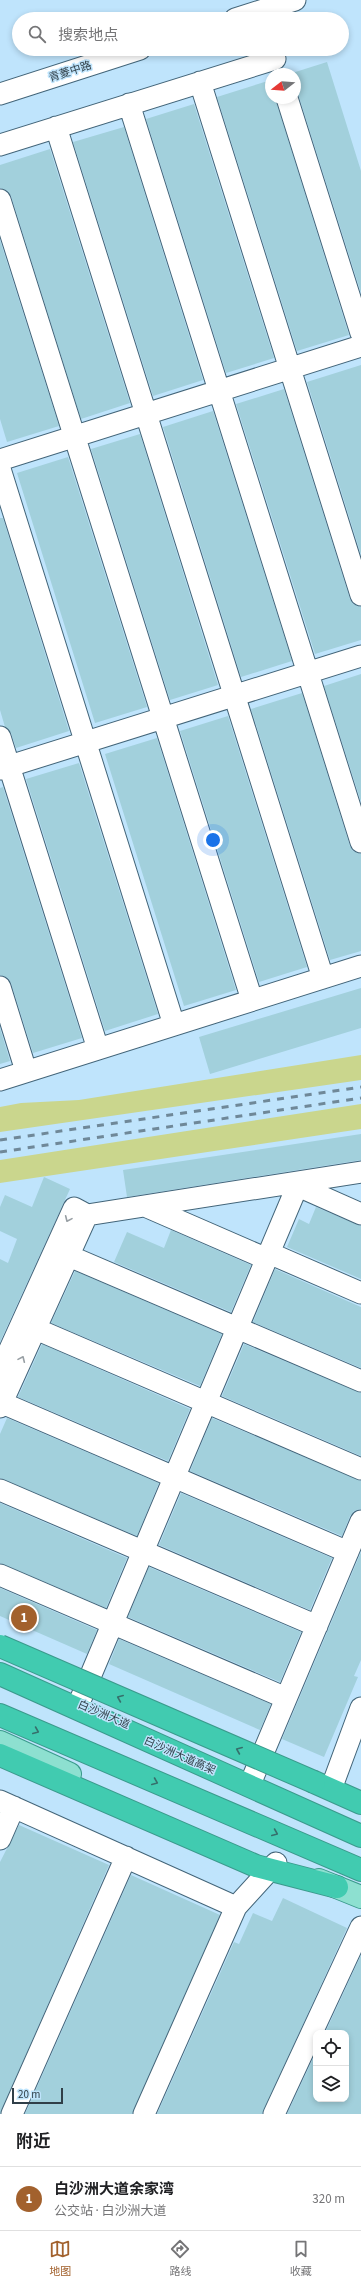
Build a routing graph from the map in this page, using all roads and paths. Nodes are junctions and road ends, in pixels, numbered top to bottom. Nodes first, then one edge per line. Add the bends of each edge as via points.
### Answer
1 (295, 0) edge
2 (268, 12) edge
3 (118, 56) edge
4 (276, 61) edge
5 (200, 82) junction
6 (0, 94) edge
7 (129, 104) junction
8 (289, 104) edge
9 (56, 127) junction
10 (0, 145) edge
11 (0, 200) edge
12 (361, 333) edge
13 (361, 346) edge
14 (290, 369) junction
15 (219, 391) junction
16 (146, 414) junction
17 (74, 437) junction
18 (0, 460) edge
19 (0, 469) edge
20 (361, 595) edge
21 (361, 656) edge
22 (308, 672) junction
23 (235, 695) junction
24 (163, 718) junction
25 (0, 737) edge
26 (86, 742) junction
27 (5, 768) edge
28 (361, 842) edge
29 (361, 966) edge
30 (323, 978) junction
31 (0, 987) edge
32 (252, 1000) junction
33 (174, 1024) junction
34 (98, 1049) junction
35 (26, 1071) junction
36 (0, 1080) edge
37 (361, 1172) edge
38 (299, 1184) junction
39 (145, 1206) junction
40 (361, 1214) edge
41 (62, 1253) junction
42 (268, 1256) junction
43 (361, 1293) edge
44 (28, 1326) junction
45 (237, 1328) junction
46 (361, 1382) edge
47 (2, 1392) edge
48 (206, 1402) junction
49 (361, 1469) edge
50 (175, 1477) junction
51 (0, 1490) edge
52 (361, 1521) edge
53 (143, 1551) junction
54 (348, 1552) junction
55 (0, 1575) edge
56 (112, 1624) junction
57 (317, 1626) junction
58 (0, 1646) edge
59 (0, 1668) edge
60 (0, 1674) edge
61 (286, 1698) junction
62 (79, 1703) junction
63 (360, 1714) edge
64 (0, 1715) edge
65 (0, 1742) edge
66 (0, 1755) edge
67 (253, 1777) junction
68 (323, 1786) junction
69 (7, 1804) edge
70 (361, 1804) edge
71 (361, 1826) edge
72 (361, 1836) edge
73 (0, 1838) edge
74 (126, 1857) junction
75 (267, 1866) junction
76 (361, 1870) edge
77 (337, 1887) joint
78 (361, 1897) edge
79 (236, 1907) junction
80 (361, 1928) edge
81 (12, 2114) edge
82 (144, 2114) edge
83 (274, 2114) edge

1 - 2 street
3 - 6 street, 青菱中路
4 - 5 street
5 - 7 street
5 - 14 street
7 - 9 street
7 - 15 street
8 - 12 street
9 - 10 street
9 - 16 street
11 - 17 street
13 - 14 street
14 - 15 street
14 - 20 street
15 - 16 street
15 - 22 street
16 - 17 street
16 - 23 street
17 - 18 street
17 - 24 street
19 - 26 street
21 - 22 street
22 - 23 street
22 - 28 street
23 - 24 street
23 - 30 street
24 - 26 street
24 - 32 street
25 - 27 street
26 - 27 street
26 - 33 street
27 - 34 street
29 - 30 street
30 - 32 street
31 - 35 street
32 - 33 street
33 - 34 street
34 - 35 street
35 - 36 street
37 - 38 street
38 - 39 street
38 - 40 street
38 - 42 street
39 - 41 street via 87,1215 74,1208
39 - 42 street
41 - 44 street
41 - 45 street
42 - 43 street
42 - 45 street
44 - 47 street
44 - 48 street
45 - 46 street
45 - 48 street
47 - 50 street
48 - 49 street
48 - 50 street
50 - 53 street
50 - 54 street
51 - 53 street
52 - 54 street
53 - 56 street
53 - 57 street
54 - 57 street
55 - 56 street
56 - 61 street
56 - 62 street
57 - 61 street
68 -> 58 highway, bridge
59 - 62 main road, 白沙洲大道
60 - 72 highway, 白沙洲大道高架
61 - 67 street
62 - 67 main road, 白沙洲大道
63 - 68 street
64 -> 76 highway
65 - 75 main road
66 - 75 highway
67 - 71 main road, 白沙洲大道
68 - 70 highway
69 - 73 street
69 - 74 street
74 - 79 street
74 - 81 street
75 - 77 highway
75 - 79 street
77 - 78 main road
79 - 82 street
80 - 83 street

